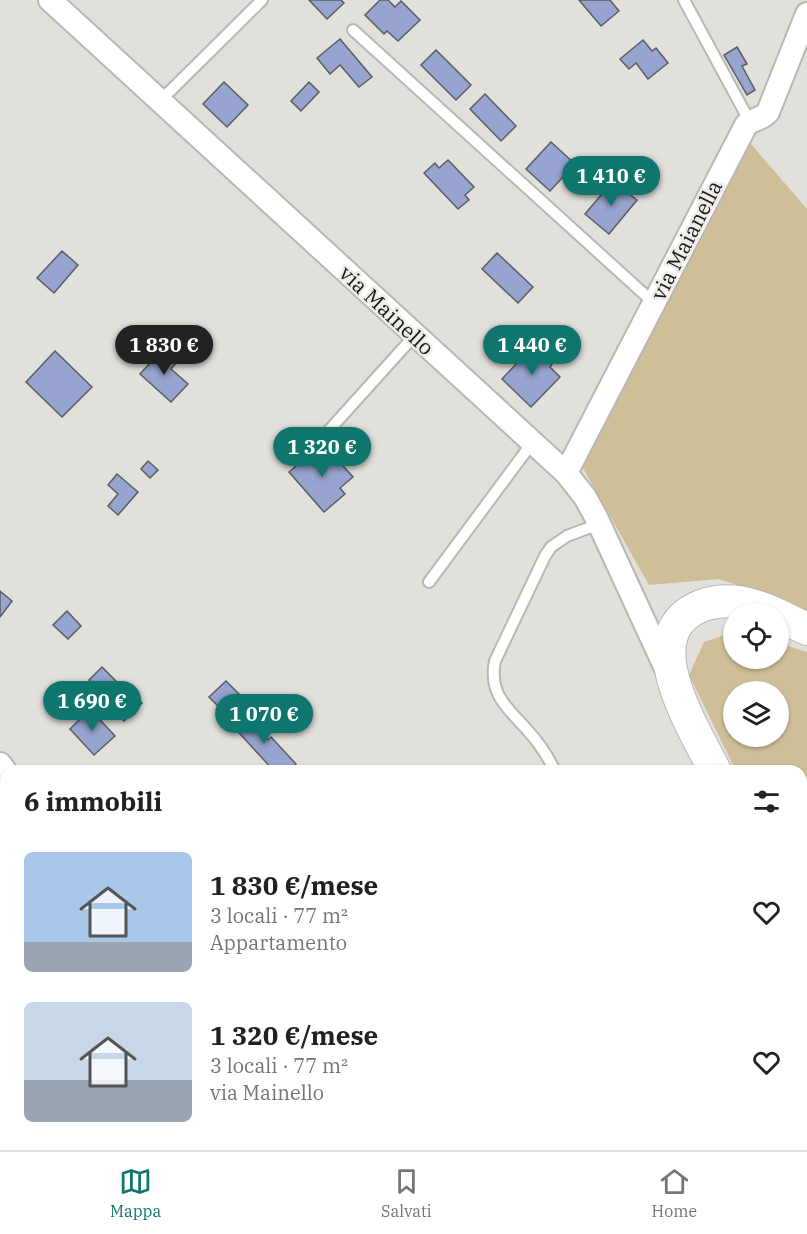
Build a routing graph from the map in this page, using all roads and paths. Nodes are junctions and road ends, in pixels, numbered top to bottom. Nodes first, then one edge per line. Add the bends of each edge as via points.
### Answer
1 (50, 0) edge
2 (262, 0) edge
3 (684, 0) edge
4 (807, 14) edge
5 (353, 30) dead end
6 (160, 101) junction
7 (750, 122) junction
8 (654, 303) junction
9 (415, 335) junction
10 (532, 443) junction
11 (314, 447) dead end
12 (566, 473) junction
13 (599, 524) junction
14 (429, 582) dead end
15 (742, 603) edge
16 (789, 620) edge
17 (807, 629) edge
18 (679, 697) junction
19 (552, 765) edge
20 (712, 765) edge

1 - 6 street, via Mainello
2 - 6 lane
3 - 7 lane
4 - 7 street, via Maianella via 768,112
5 - 8 lane
6 - 9 street, via Mainello
7 - 8 street, via Maianella
8 - 12 street, via Maianella
9 - 10 street, via Mainello
9 - 11 lane
10 - 12 street, via Mainello
10 - 14 lane
12 - 13 street, via Mainello
13 - 18 street, via Mainello
13 - 19 lane via 560,540 545,556 492,673 500,699 540,745
15 - 18 street via 713,602 687,612 680,620 669,650
16 - 17 street
18 - 20 street

